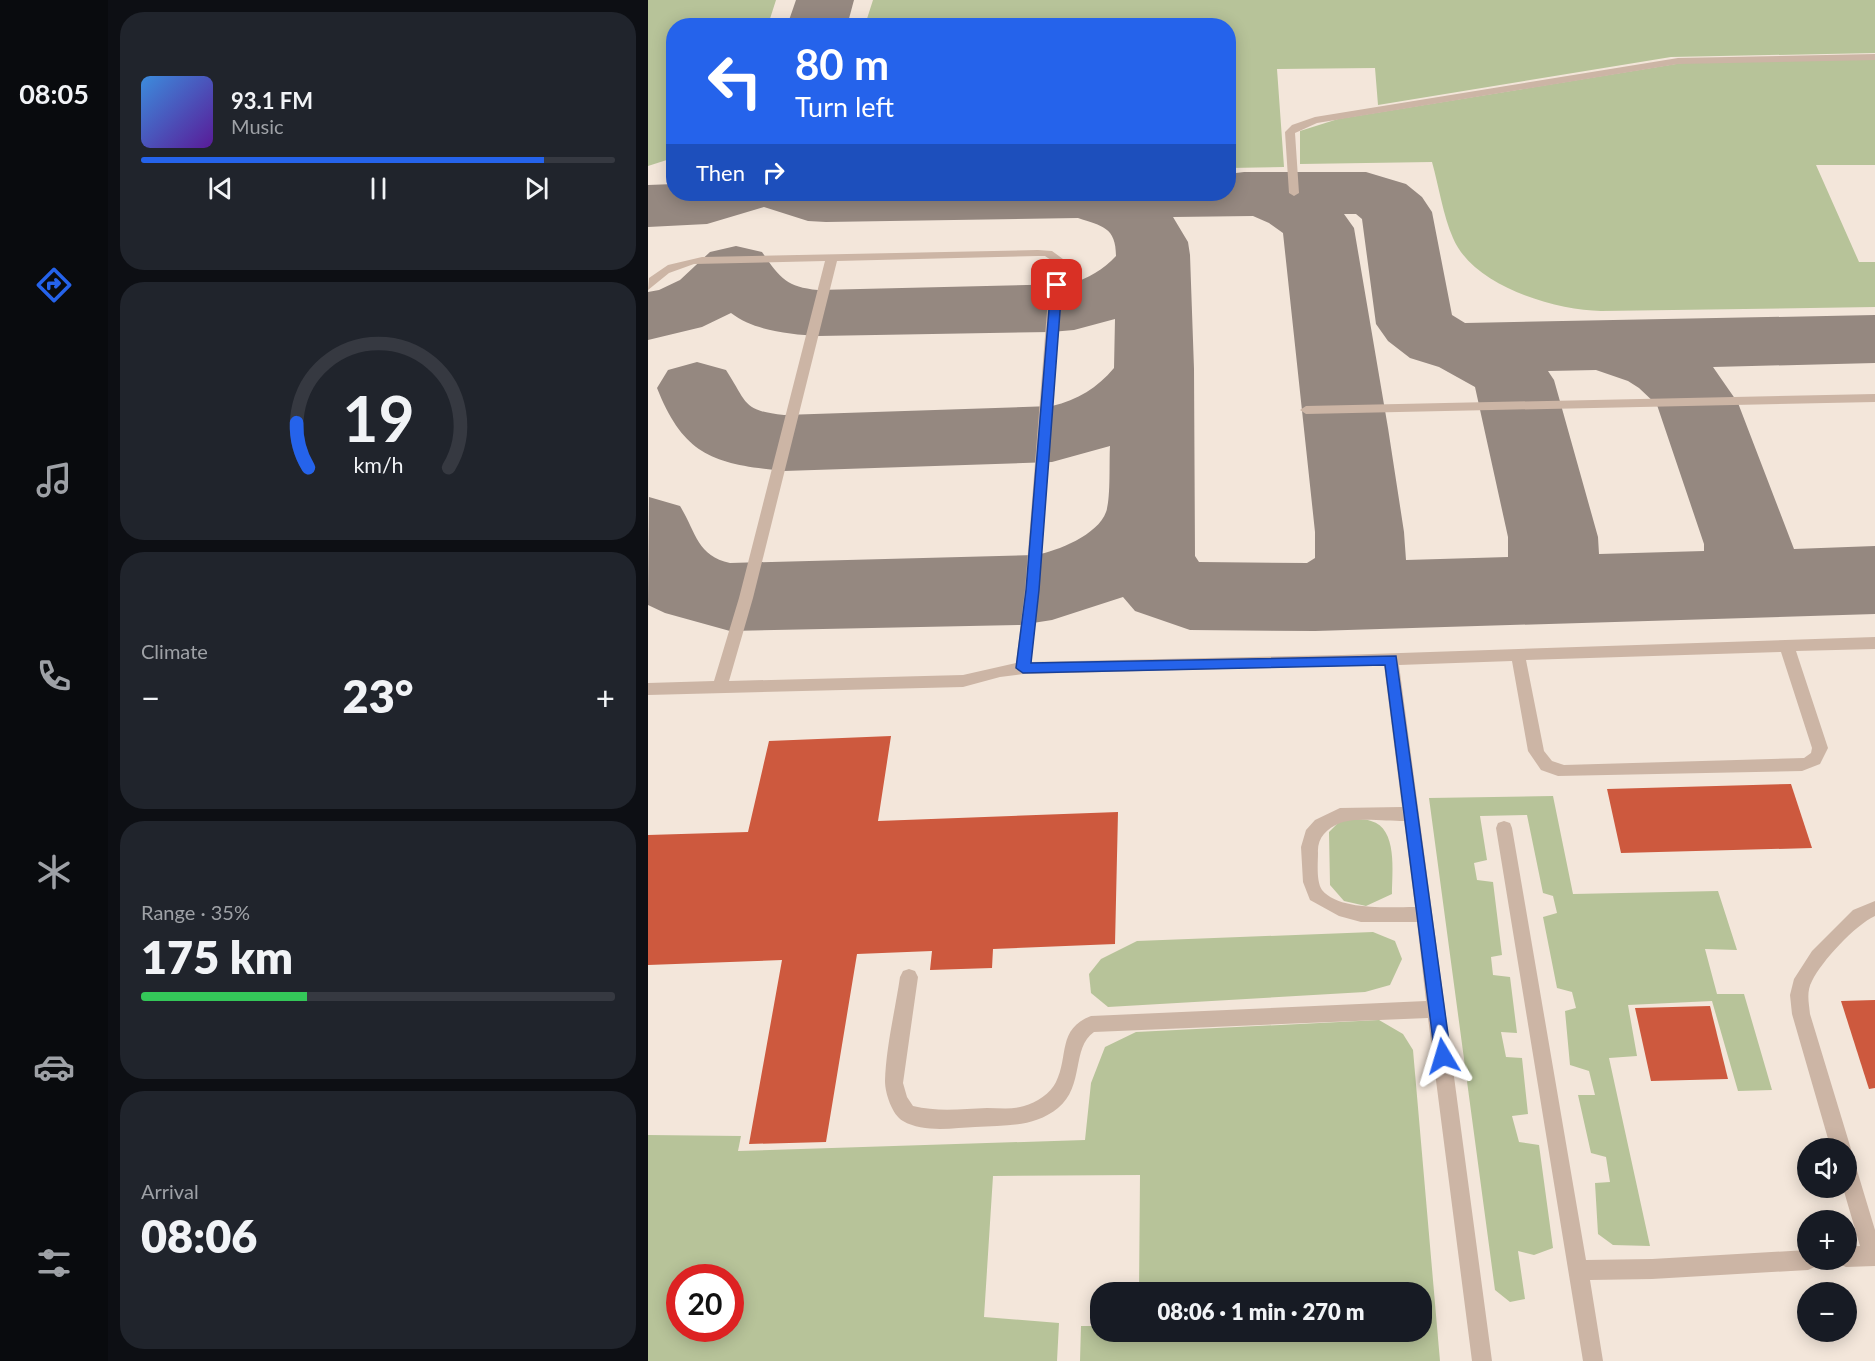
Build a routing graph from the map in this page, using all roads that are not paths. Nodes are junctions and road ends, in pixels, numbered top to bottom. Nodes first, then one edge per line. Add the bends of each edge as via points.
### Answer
1 (1875, 57) edge
2 (1294, 193) dead end
3 (832, 257) junction
4 (648, 287) edge
5 (1875, 398) edge
6 (1306, 410) dead end
7 (1875, 643) edge
8 (1787, 646) junction
9 (1518, 655) junction
10 (1391, 660) junction
11 (1023, 668) junction
12 (720, 686) junction
13 (648, 689) edge
14 (1412, 814) junction
15 (1504, 828) dead end
16 (1875, 908) edge
17 (1424, 915) junction
18 (909, 976) dead end
19 (1437, 1009) junction
20 (1838, 1138) edge
21 (1856, 1198) edge
22 (1874, 1256) edge
23 (1857, 1257) edge
24 (1797, 1261) edge
25 (1578, 1270) junction
26 (1482, 1361) edge
27 (1593, 1361) edge

1 - 2 lane via 1677,61 1315,120 1290,132
3 - 4 lane via 688,262 655,277
3 - 11 lane via 1048,253 1057,259
3 - 12 lane
5 - 6 lane
7 - 8 lane
8 - 9 lane
8 - 9 lane via 1820,748 1814,761 1802,765 1552,769 1543,765 1536,751
9 - 10 lane
10 - 11 lane
10 - 14 lane
11 - 12 lane via 963,681
12 - 13 lane
14 - 17 lane
14 - 17 lane via 1340,815 1320,825 1309,848 1311,882 1316,895 1339,909 1361,914
15 - 25 lane
16 - 20 lane via 1859,915 1818,957 1803,979 1798,995
17 - 19 lane
18 - 19 lane via 894,1083 907,1114 933,1119 1020,1116 1038,1110 1063,1089 1075,1037 1091,1024
19 - 26 lane
21 - 22 lane
22 - 23 lane
24 - 25 lane
25 - 27 lane

